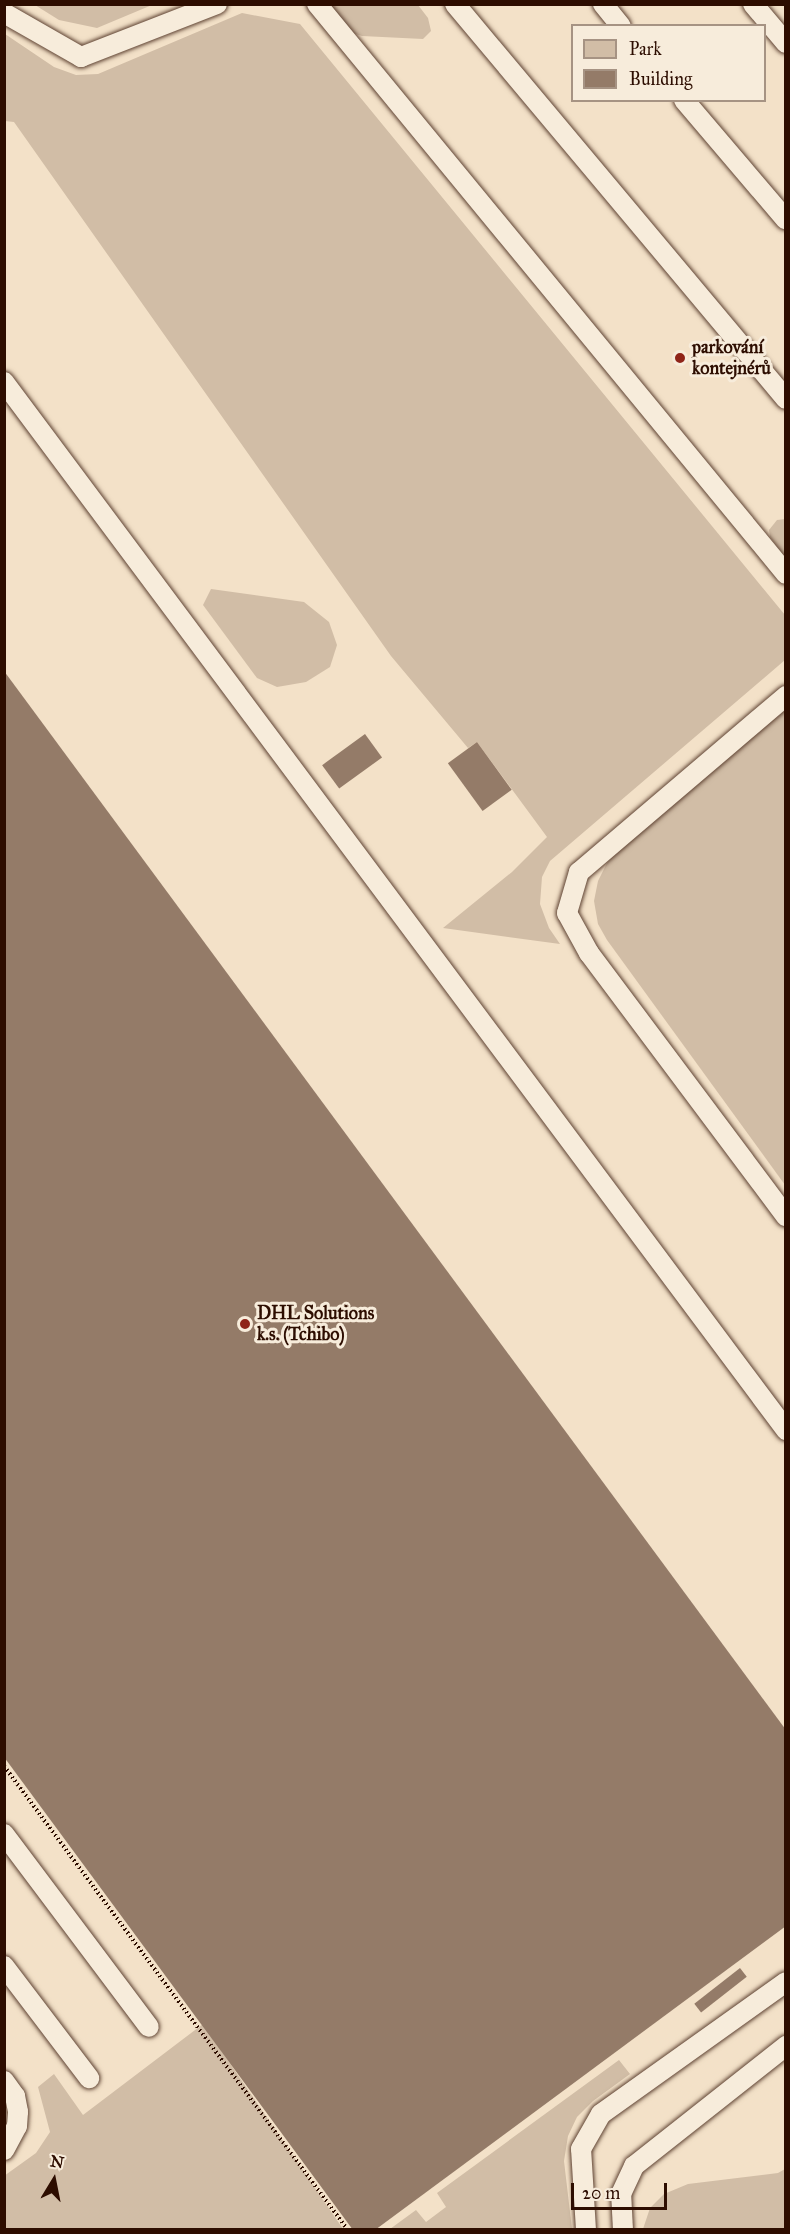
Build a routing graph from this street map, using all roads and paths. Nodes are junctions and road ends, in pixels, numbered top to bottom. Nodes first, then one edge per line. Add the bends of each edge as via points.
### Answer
1 (217, 4) edge
2 (317, 4) edge
3 (455, 4) edge
4 (603, 4) edge
5 (753, 4) edge
6 (4, 13) edge
7 (619, 24) edge
8 (786, 43) edge
9 (686, 102) edge
10 (786, 220) edge
11 (4, 382) edge
12 (786, 399) edge
13 (786, 574) edge
14 (786, 696) edge
15 (786, 1216) edge
16 (786, 1430) edge
17 (4, 1766) edge
18 (4, 1834) edge
19 (4, 1966) edge
20 (786, 1982) edge
21 (149, 2027) dead end
22 (786, 2046) edge
23 (89, 2078) dead end
24 (4, 2081) edge
25 (4, 2150) edge
26 (348, 2229) edge
27 (586, 2229) edge
28 (623, 2229) edge

1 - 6 lane via 81,57
2 - 13 lane
3 - 12 lane
4 - 7 lane
5 - 8 lane
9 - 10 lane
11 - 16 lane
14 - 15 lane via 579,872 567,914 589,953
17 - 26 path
18 - 21 lane
19 - 23 lane
20 - 27 lane via 601,2114 581,2149
22 - 28 lane via 634,2166 621,2194
24 - 25 lane via 15,2096 18,2112 14,2133

